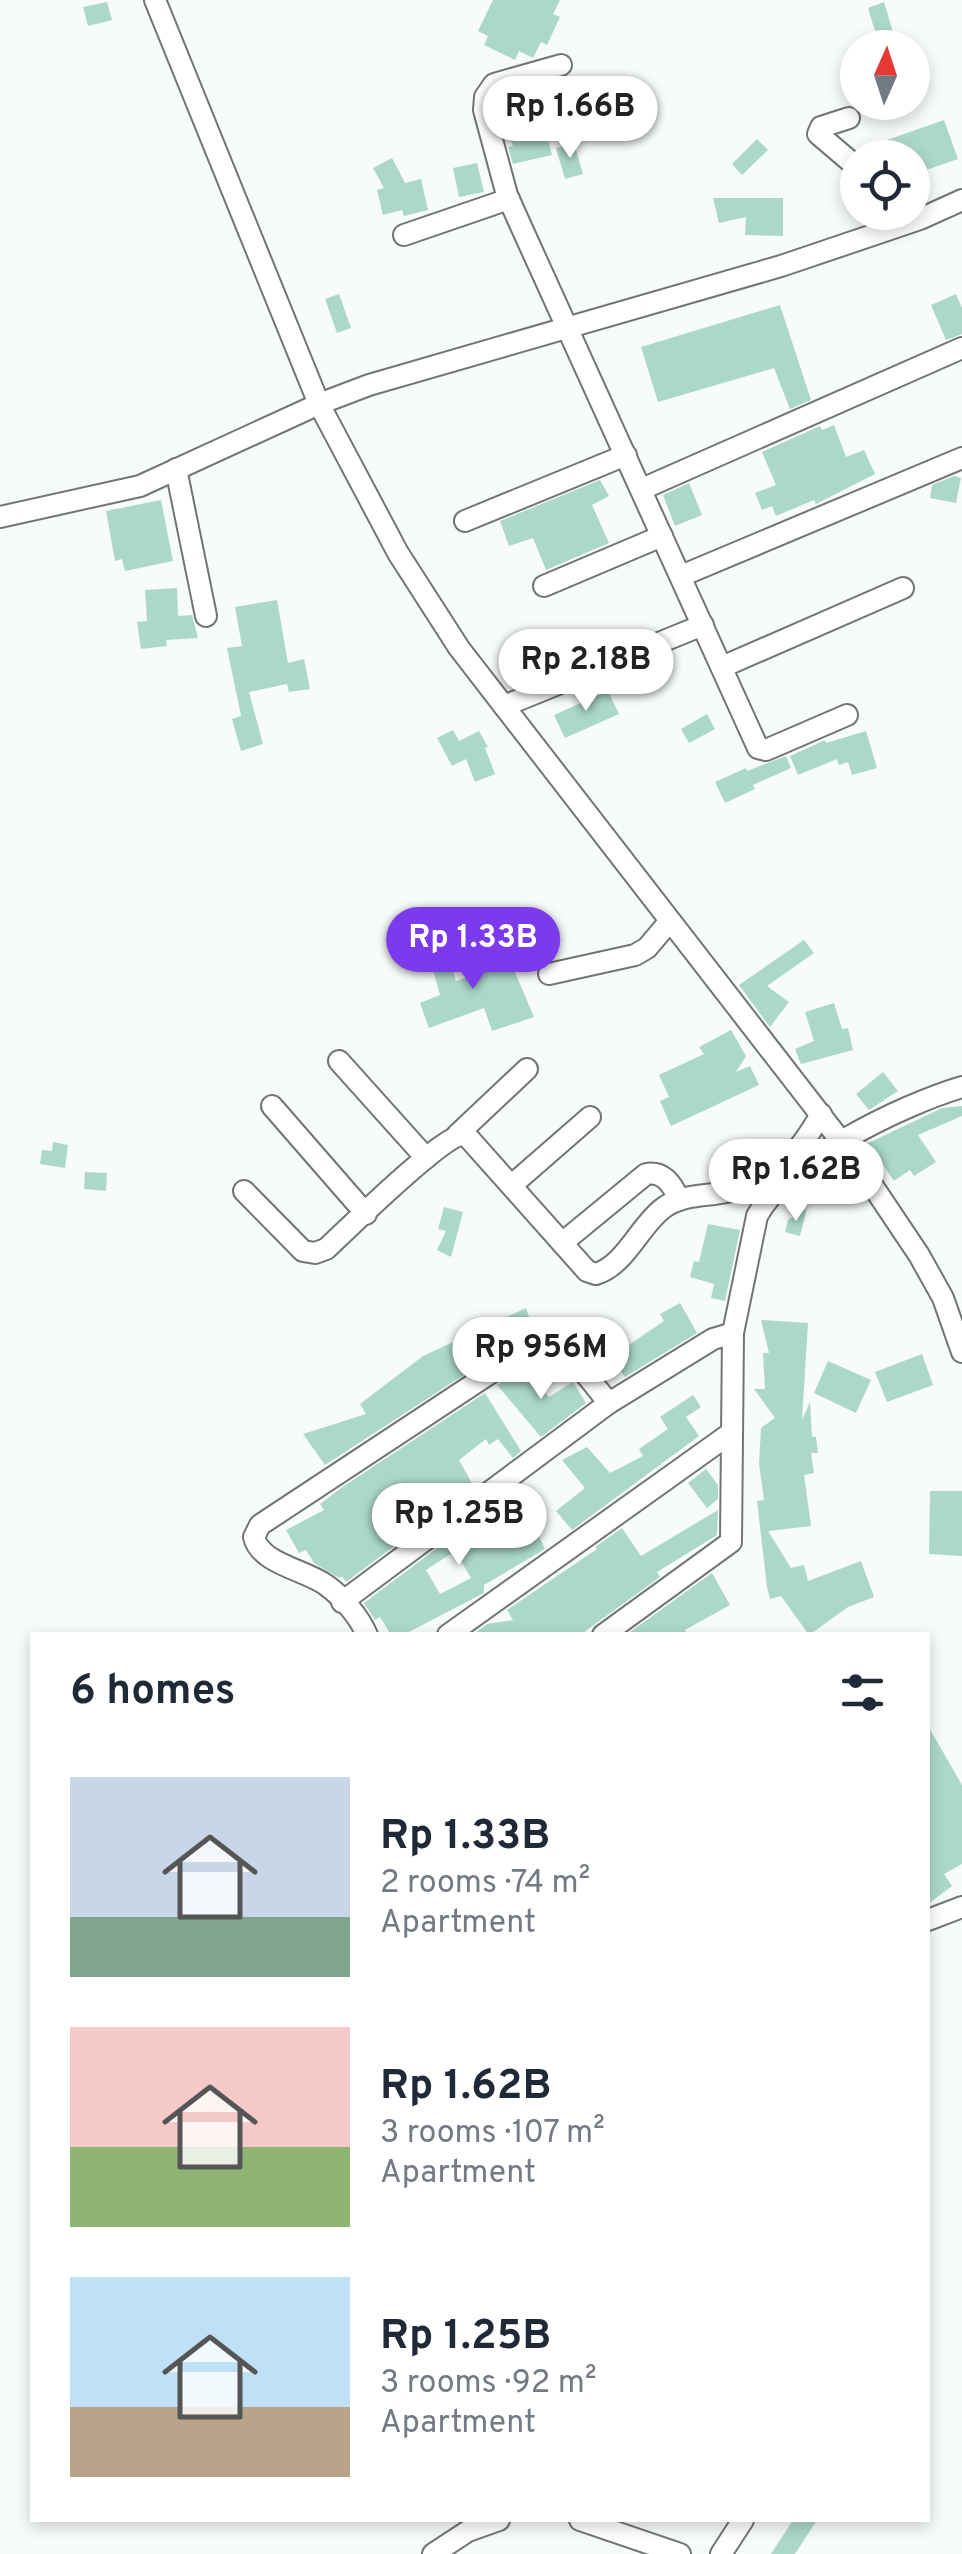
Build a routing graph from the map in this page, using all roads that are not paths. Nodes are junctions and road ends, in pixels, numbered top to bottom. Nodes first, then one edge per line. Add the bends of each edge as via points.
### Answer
1 (155, 0) edge
2 (561, 65) dead end
3 (842, 120) edge
4 (840, 153) edge
5 (509, 199) junction
6 (962, 200) edge
7 (930, 209) edge
8 (864, 230) edge
9 (404, 236) dead end
10 (570, 329) junction
11 (962, 348) edge
12 (319, 404) junction
13 (626, 455) junction
14 (962, 458) edge
15 (176, 469) junction
16 (642, 490) junction
17 (0, 517) edge
18 (465, 521) dead end
19 (662, 536) junction
20 (681, 576) junction
21 (544, 586) dead end
22 (902, 588) dead end
23 (206, 616) dead end
24 (702, 624) junction
25 (722, 668) junction
26 (504, 706) junction
27 (847, 715) dead end
28 (669, 922) junction
29 (549, 974) dead end
30 (339, 1061) dead end
31 (527, 1069) dead end
32 (962, 1087) edge
33 (272, 1106) dead end
34 (821, 1114) junction
35 (590, 1116) dead end
36 (457, 1135) junction
37 (842, 1140) junction
38 (426, 1158) junction
39 (512, 1185) junction
40 (244, 1191) dead end
41 (679, 1200) junction
42 (366, 1214) junction
43 (562, 1243) junction
44 (953, 1298) edge
45 (732, 1333) junction
46 (962, 1352) edge
47 (609, 1403) junction
48 (731, 1433) junction
49 (342, 1602) junction
50 (366, 1632) edge
51 (452, 1632) edge
52 (607, 1632) edge
53 (962, 1908) edge
54 (930, 1919) edge
55 (494, 2522) edge
56 (586, 2522) edge
57 (742, 2522) edge
58 (433, 2554) edge
59 (680, 2554) edge
60 (721, 2554) edge

1 - 12 street
2 - 5 street via 494,84 485,96
3 - 4 street via 821,126 818,134
5 - 9 street
5 - 10 street
6 - 7 street
8 - 10 street via 781,266
10 - 12 street
10 - 13 street
11 - 16 street
12 - 15 street
12 - 26 street via 398,553
13 - 16 street
13 - 18 street
14 - 20 street
15 - 17 street via 122,490
15 - 23 street
16 - 19 street
19 - 20 street
19 - 21 street
20 - 24 street
22 - 25 street
24 - 25 street
24 - 26 street
25 - 27 street via 760,750
26 - 28 street
28 - 29 street via 635,955
28 - 34 street
30 - 38 street
31 - 36 street
32 - 37 street
33 - 42 street
34 - 37 street
34 - 41 street via 798,1152 761,1182
35 - 39 street
36 - 38 street
36 - 39 street via 468,1136
37 - 44 street
37 - 45 street via 772,1192 757,1216
38 - 42 street
39 - 43 street
40 - 42 street via 310,1253 326,1249
41 - 43 street via 667,1179 646,1174
41 - 43 street via 659,1211 600,1273 586,1270
44 - 46 street
45 - 47 street via 713,1338
45 - 48 street
47 - 49 street
47 - 49 street via 559,1348 536,1343 260,1526 254,1537 262,1552 327,1585
48 - 51 street
48 - 52 street via 731,1542
49 - 50 street
53 - 54 street
55 - 58 street
56 - 59 street
57 - 60 street

